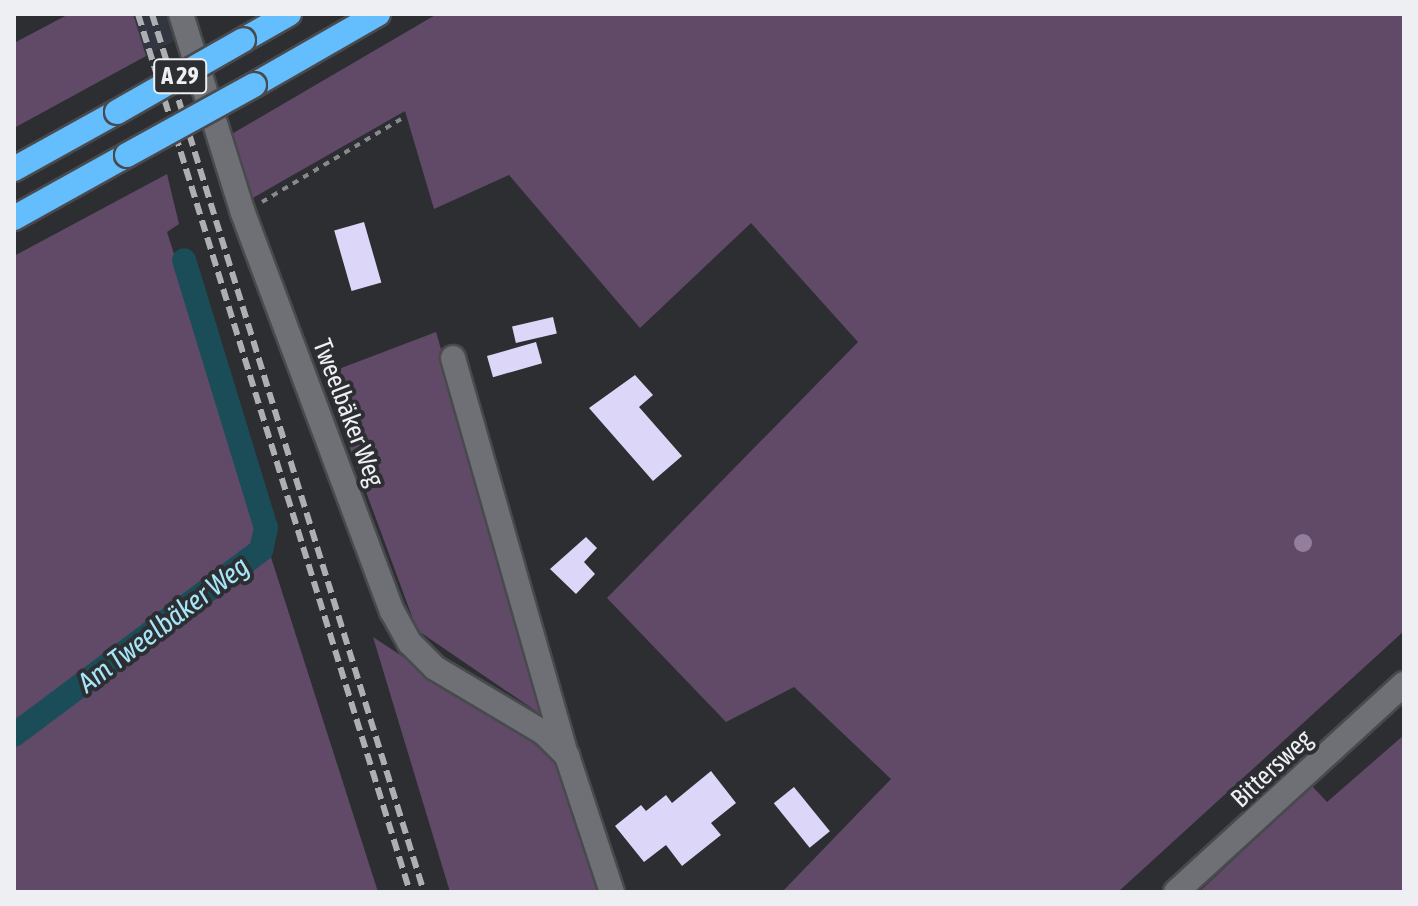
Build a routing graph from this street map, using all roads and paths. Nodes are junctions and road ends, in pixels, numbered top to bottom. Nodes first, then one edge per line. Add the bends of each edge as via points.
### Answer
1 (181, 14) edge
2 (289, 14) edge
3 (378, 14) edge
4 (401, 119) dead end
5 (14, 169) edge
6 (243, 213) junction
7 (14, 218) edge
8 (453, 358) dead end
9 (1404, 684) edge
10 (567, 756) junction
11 (612, 892) edge
12 (1176, 892) edge

1 - 6 street, Tweelbäker Weg
2 - 5 highway, A 29, bridge
3 - 7 highway, A 29, bridge
4 - 6 path
6 - 10 street, Tweelbäker Weg via 392,611 410,643 435,668 544,733
8 - 10 street, Tweelbäker Weg
9 - 12 street, Bittersweg
10 - 11 street, Tweelbäker Weg

